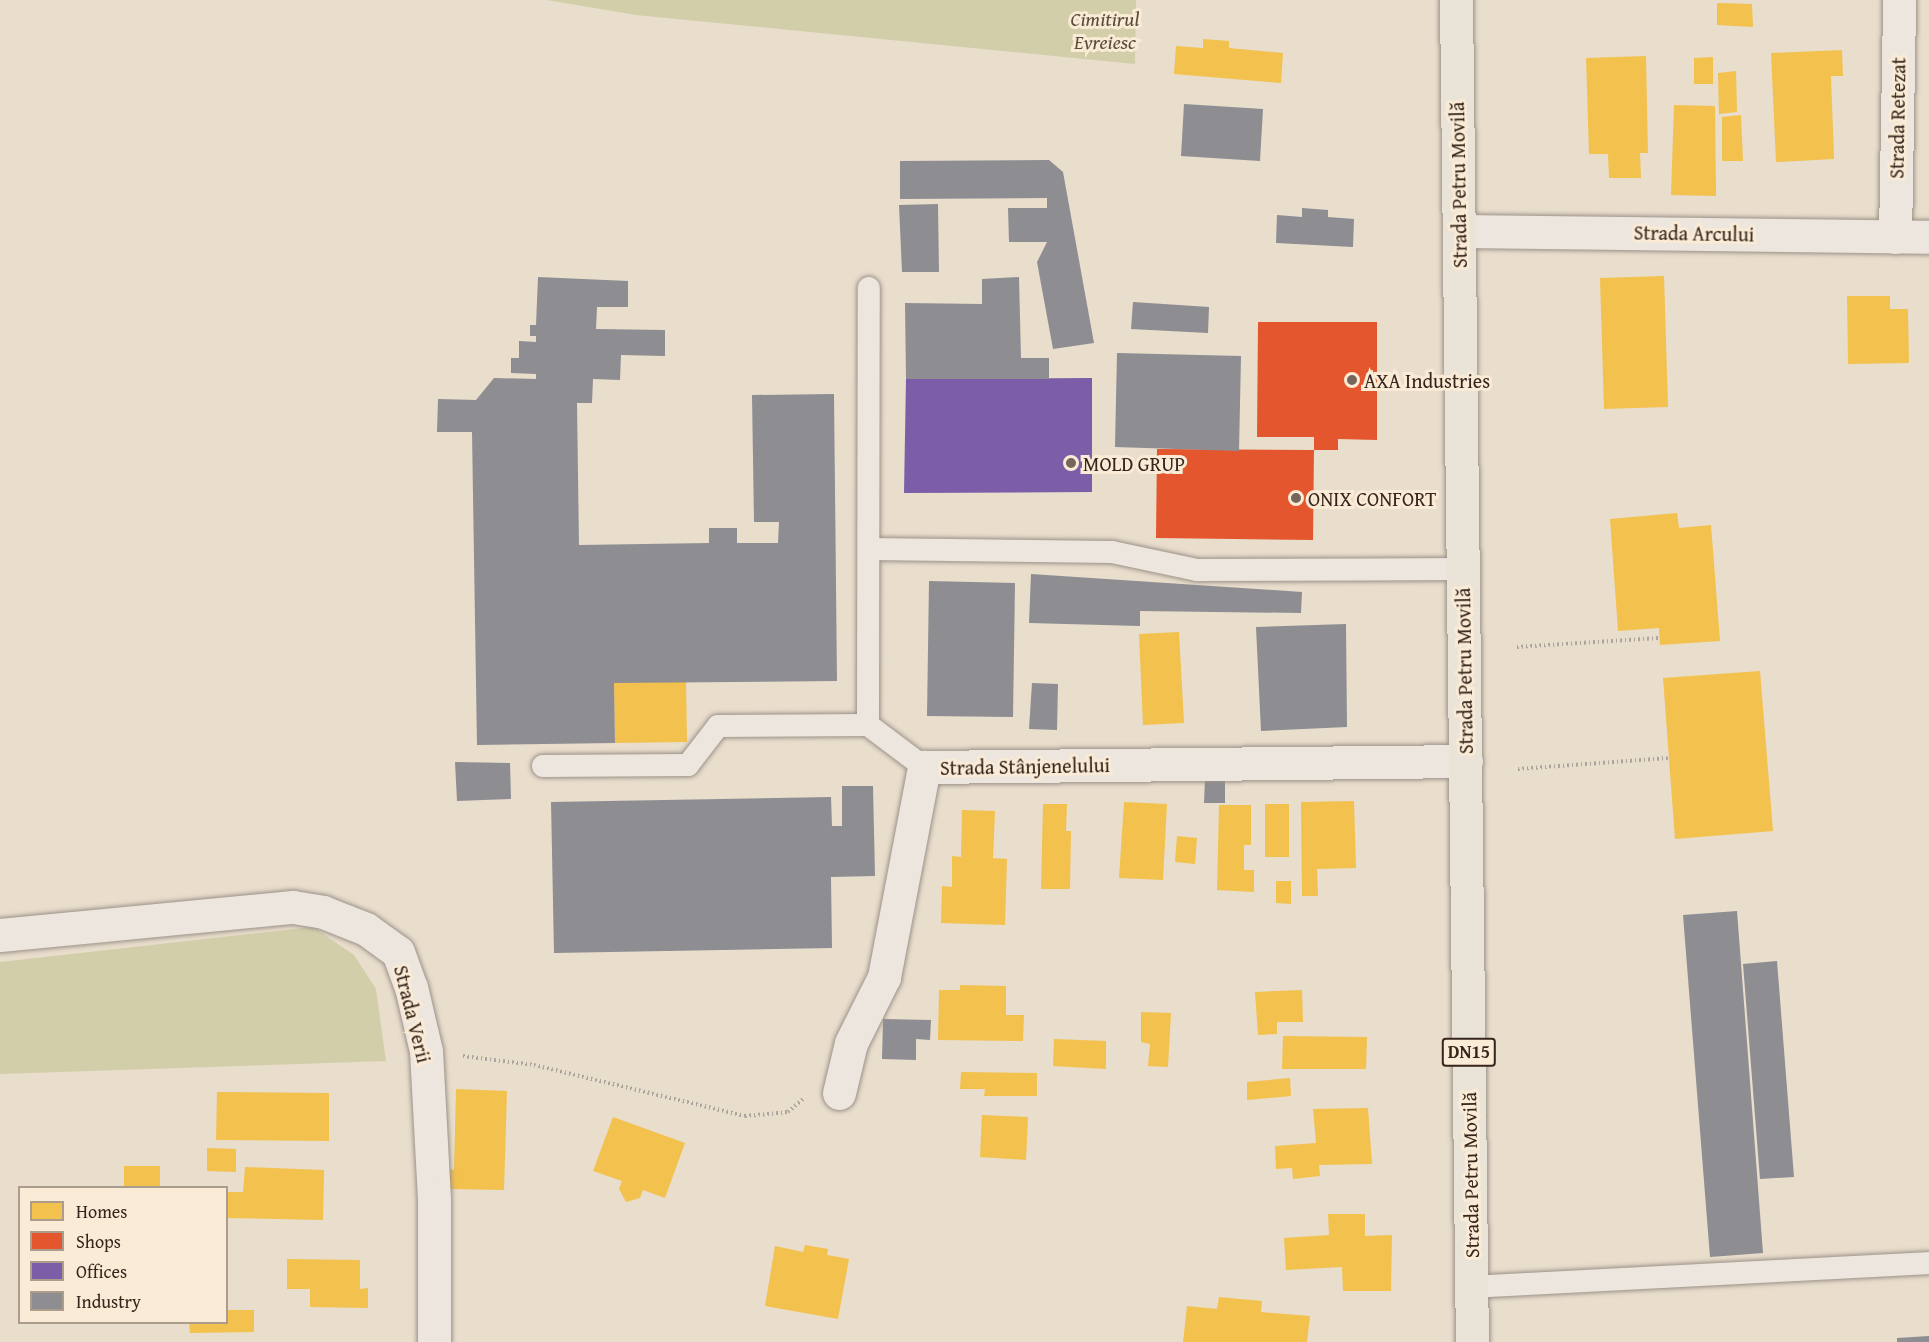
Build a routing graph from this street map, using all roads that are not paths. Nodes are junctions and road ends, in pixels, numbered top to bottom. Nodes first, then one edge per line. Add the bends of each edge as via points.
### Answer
1 (1456, 0) edge
2 (1899, 0) edge
3 (1459, 231) junction
4 (1895, 237) junction
5 (1929, 237) edge
6 (869, 288) dead end
7 (869, 549) junction
8 (1462, 569) junction
9 (867, 725) junction
10 (1466, 761) junction
11 (543, 766) dead end
12 (924, 767) junction
13 (0, 935) edge
14 (838, 1093) road end
15 (1929, 1263) edge
16 (1472, 1287) junction
17 (434, 1342) edge
18 (1472, 1342) edge

1 - 3 main road, Strada Petru Movilă / DN15
2 - 4 street, Strada Retezat
3 - 4 street, Strada Arcului
3 - 8 main road, Strada Petru Movilă / DN15
4 - 5 street, Strada Arcului
6 - 7 lane
7 - 8 lane via 1112,552 1197,570
7 - 9 lane
8 - 10 main road, Strada Petru Movilă / DN15
9 - 11 lane via 718,726 688,765
9 - 12 lane
10 - 12 street, Strada Stânjenelului
10 - 16 main road, Strada Petru Movilă / DN15
12 - 14 street, Strada Stânjenelului via 884,977 851,1042
13 - 17 street, Strada Verii via 268,907 323,912 366,929 398,952 426,1051 434,1199
15 - 16 lane
16 - 18 main road, Strada Petru Movilă / DN15

